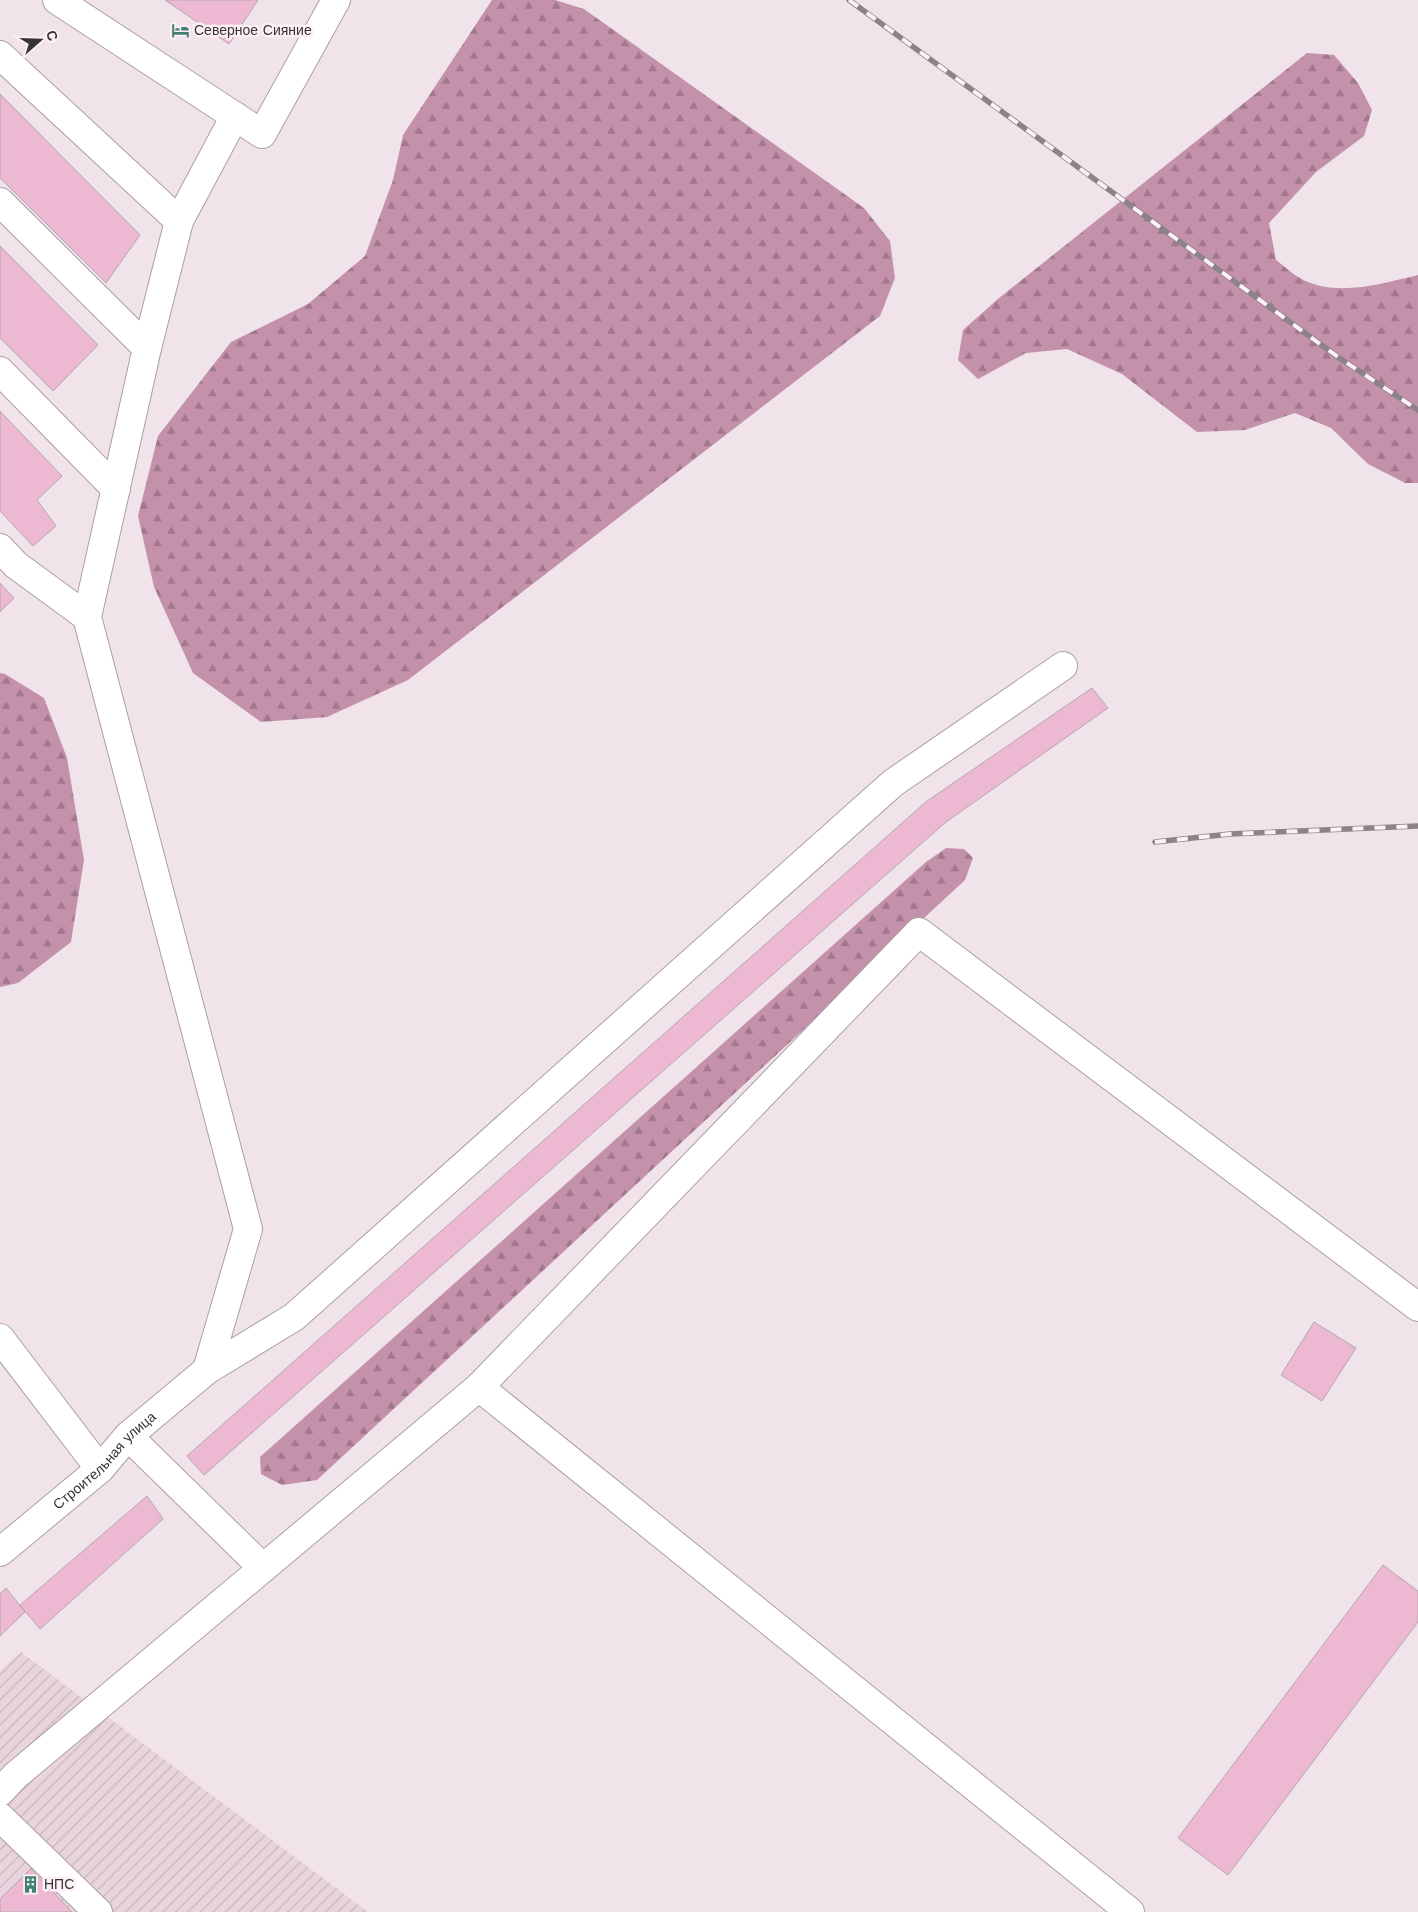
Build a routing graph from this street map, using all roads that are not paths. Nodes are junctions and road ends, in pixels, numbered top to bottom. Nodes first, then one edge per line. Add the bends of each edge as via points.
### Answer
1 (57, 0) edge
2 (336, 0) edge
3 (0, 55) edge
4 (234, 116) junction
5 (0, 202) edge
6 (179, 221) junction
7 (147, 348) junction
8 (0, 371) edge
9 (116, 489) junction
10 (0, 548) edge
11 (88, 617) junction
12 (1063, 666) dead end
13 (1418, 1307) edge
14 (0, 1338) edge
15 (207, 1370) junction
16 (479, 1387) junction
17 (128, 1436) junction
18 (100, 1469) junction
19 (0, 1552) edge
20 (263, 1568) junction
21 (0, 1792) edge
22 (0, 1816) edge
23 (98, 1912) edge
24 (1130, 1912) edge

1 - 4 street
2 - 4 street via 262,134
3 - 6 street
4 - 6 street
5 - 7 street
6 - 7 street
7 - 9 street
8 - 9 street
9 - 11 street
10 - 11 street via 16,564
11 - 15 street via 248,1229
12 - 15 street, Строительная улица via 893,784 294,1316
13 - 16 street via 919,932
14 - 18 street
15 - 17 street, Строительная улица
16 - 20 street
16 - 24 street
17 - 18 street, Строительная улица
17 - 20 street
18 - 19 street, Строительная улица
20 - 21 street
22 - 23 street

